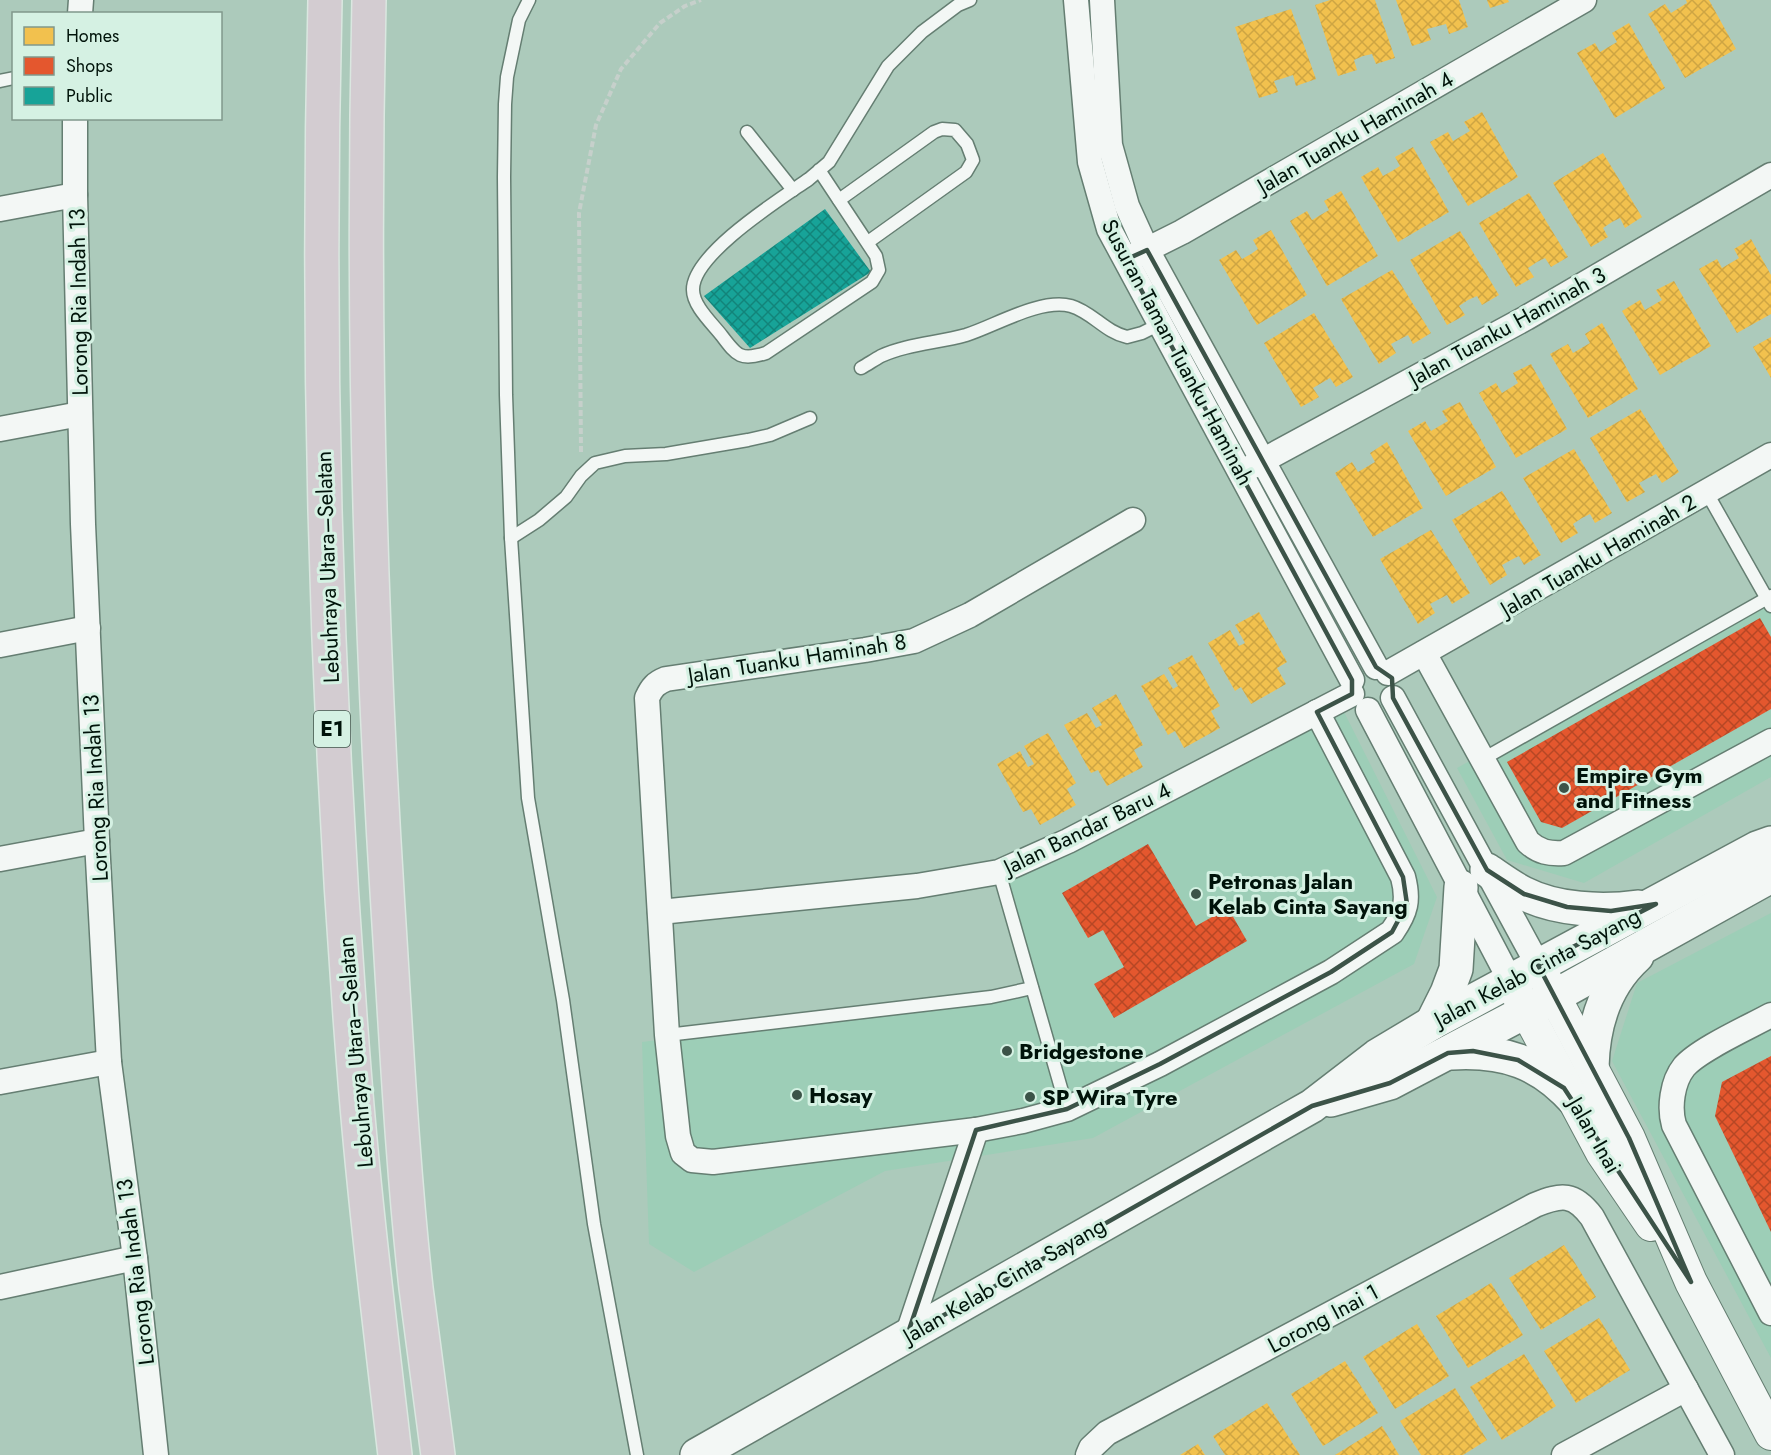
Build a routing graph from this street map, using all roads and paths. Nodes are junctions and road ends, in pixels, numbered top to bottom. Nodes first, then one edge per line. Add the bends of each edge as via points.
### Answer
1 (325, 0) edge
2 (369, 0) edge
3 (529, 0) edge
4 (701, 0) edge
5 (1076, 0) edge
6 (1102, 0) edge
7 (1584, 0) edge
8 (962, 2) edge
9 (75, 120) edge
10 (747, 132) dead end
11 (819, 170) junction
12 (1771, 175) edge
13 (793, 190) junction
14 (75, 195) junction
15 (839, 200) junction
16 (0, 209) edge
17 (868, 242) junction
18 (1147, 250) junction
19 (1125, 260) junction
20 (1160, 324) junction
21 (861, 368) dead end
22 (80, 414) junction
23 (810, 418) dead end
24 (0, 429) edge
25 (1771, 455) edge
26 (1264, 460) junction
27 (1242, 473) junction
28 (581, 476) junction
29 (1707, 493) junction
30 (1133, 520) dead end
31 (511, 538) junction
32 (1770, 600) edge
33 (88, 628) junction
34 (0, 645) edge
35 (1424, 653) junction
36 (1382, 670) junction
37 (1357, 695) junction
38 (1393, 698) junction
39 (1317, 712) junction
40 (1771, 741) edge
41 (1483, 759) junction
42 (97, 842) junction
43 (1771, 843) edge
44 (0, 859) edge
45 (999, 872) junction
46 (1771, 876) edge
47 (1474, 879) junction
48 (660, 912) junction
49 (1663, 918) junction
50 (1524, 972) junction
51 (1032, 988) junction
52 (1555, 996) junction
53 (1527, 1011) junction
54 (1771, 1015) edge
55 (1432, 1023) junction
56 (667, 1035) junction
57 (1448, 1053) junction
58 (109, 1062) junction
59 (1592, 1067) junction
60 (0, 1082) edge
61 (1575, 1102) junction
62 (1312, 1106) junction
63 (1067, 1109) junction
64 (976, 1130) junction
65 (135, 1258) junction
66 (1691, 1282) junction
67 (0, 1287) edge
68 (1771, 1313) edge
69 (907, 1336) junction
70 (1686, 1389) junction
71 (1771, 1434) edge
72 (156, 1455) edge
73 (395, 1455) edge
74 (438, 1455) edge
75 (637, 1455) edge
76 (697, 1455) edge
77 (1088, 1455) edge
78 (1564, 1455) edge
79 (1722, 1455) edge

1 - 73 highway, Lebuhraya Utara–Selatan / E1 via 322,392 334,771 354,1071
2 - 74 highway, Lebuhraya Utara–Selatan / E1 via 367,368 373,634 398,1070 416,1286
3 - 31 lane via 519,20 505,104 506,396
4 - 28 path via 660,22 621,69 596,125 579,213
5 - 19 street, Susuran Taman Tuanku Haminah via 1090,162 1109,229
6 - 18 street, Susuran Taman Tuanku Haminah via 1110,145 1127,206
7 - 18 street, Jalan Tuanku Haminah 4
8 - 11 lane via 922,32 888,66 829,162
9 - 14 street, Lorong Ria Indah 13
10 - 13 lane
11 - 13 lane
11 - 15 lane
12 - 26 street, Jalan Tuanku Haminah 3 via 1526,318
13 - 17 lane via 707,258 698,274 693,289 696,302 736,355 751,358 766,353 872,282 879,270
14 - 16 street
14 - 22 street, Lorong Ria Indah 13
15 - 17 lane
15 - 17 lane via 934,132 955,130 967,144 973,160 966,171
18 - 19 street, Jalan Tuanku Haminah 4
18 - 26 street, Susuran Taman Tuanku Haminah
19 - 20 street, Susuran Taman Tuanku Haminah
20 - 21 lane via 1127,337 1077,308 1049,306 964,336 882,356
20 - 27 street, Susuran Taman Tuanku Haminah
22 - 24 street
22 - 33 street, Lorong Ria Indah 13
23 - 28 lane via 748,440 595,463
25 - 29 street, Jalan Tuanku Haminah 2
26 - 27 street, Jalan Tuanku Haminah 3
26 - 36 street, Susuran Taman Tuanku Haminah
27 - 37 street, Susuran Taman Tuanku Haminah
28 - 31 lane via 539,520
29 - 32 lane
29 - 35 street, Jalan Tuanku Haminah 2
30 - 48 street, Jalan Tuanku Haminah 8 via 970,615 914,641 666,679 656,684 647,698
31 - 75 lane via 528,798 563,1000 594,1224
32 - 41 lane
33 - 34 street
33 - 42 street, Lorong Ria Indah 13
35 - 36 street, Jalan Tuanku Haminah 2
35 - 41 street
36 - 37 street via 1362,669
36 - 38 street via 1394,685
37 - 38 street via 1382,708
37 - 39 street, Jalan Bandar Baru 4
37 - 47 street, Susuran Taman Tuanku Haminah
38 - 47 street, Susuran Taman Tuanku Haminah
39 - 45 street, Jalan Bandar Baru 4 via 1068,842
39 - 63 street via 1403,877 1407,904 1399,922 1392,932 1331,972
40 - 41 street via 1564,853 1553,854 1528,842
42 - 44 street
42 - 58 street, Lorong Ria Indah 13
43 - 49 main road, Jalan Kelab Cinta Sayang via 1757,848
45 - 48 street, Jalan Bandar Baru 4 via 917,886
45 - 51 lane
46 - 49 main road, Jalan Kelab Cinta Sayang
47 - 49 main road via 1567,907
47 - 50 street, Susuran Taman Tuanku Haminah
47 - 55 main road via 1456,969
48 - 56 street
49 - 50 main road, Jalan Kelab Cinta Sayang
49 - 52 main road, Jalan Kelab Cinta Sayang
49 - 59 main road via 1649,945 1617,979 1605,1000 1597,1021
50 - 52 street, Jalan Inai
50 - 53 street, Jalan Inai
50 - 55 main road, Jalan Kelab Cinta Sayang
51 - 56 lane via 991,997
51 - 63 lane
52 - 53 main road, Jalan Kelab Cinta Sayang
52 - 59 street, Jalan Inai
53 - 57 main road, Jalan Kelab Cinta Sayang
53 - 61 street, Jalan Inai
54 - 68 street via 1682,1068 1671,1114
55 - 62 main road, Jalan Kelab Cinta Sayang via 1377,1056
56 - 64 street via 678,1136 683,1153 692,1161 713,1162
57 - 61 main road via 1473,1051 1518,1060 1550,1077
57 - 62 main road, Jalan Kelab Cinta Sayang via 1390,1083
58 - 60 street
58 - 65 street, Lorong Ria Indah 13
59 - 66 street, Jalan Inai via 1629,1138
61 - 66 street, Jalan Inai via 1602,1153
62 - 69 main road, Jalan Kelab Cinta Sayang
63 - 64 street
64 - 69 street
65 - 67 street
65 - 72 street, Lorong Ria Indah 13
66 - 71 street, Jalan Inai
69 - 76 main road, Jalan Kelab Cinta Sayang
70 - 77 street, Lorong Inai 1 via 1592,1217 1582,1203 1568,1197 1552,1198 1107,1433
70 - 78 street
70 - 79 street

